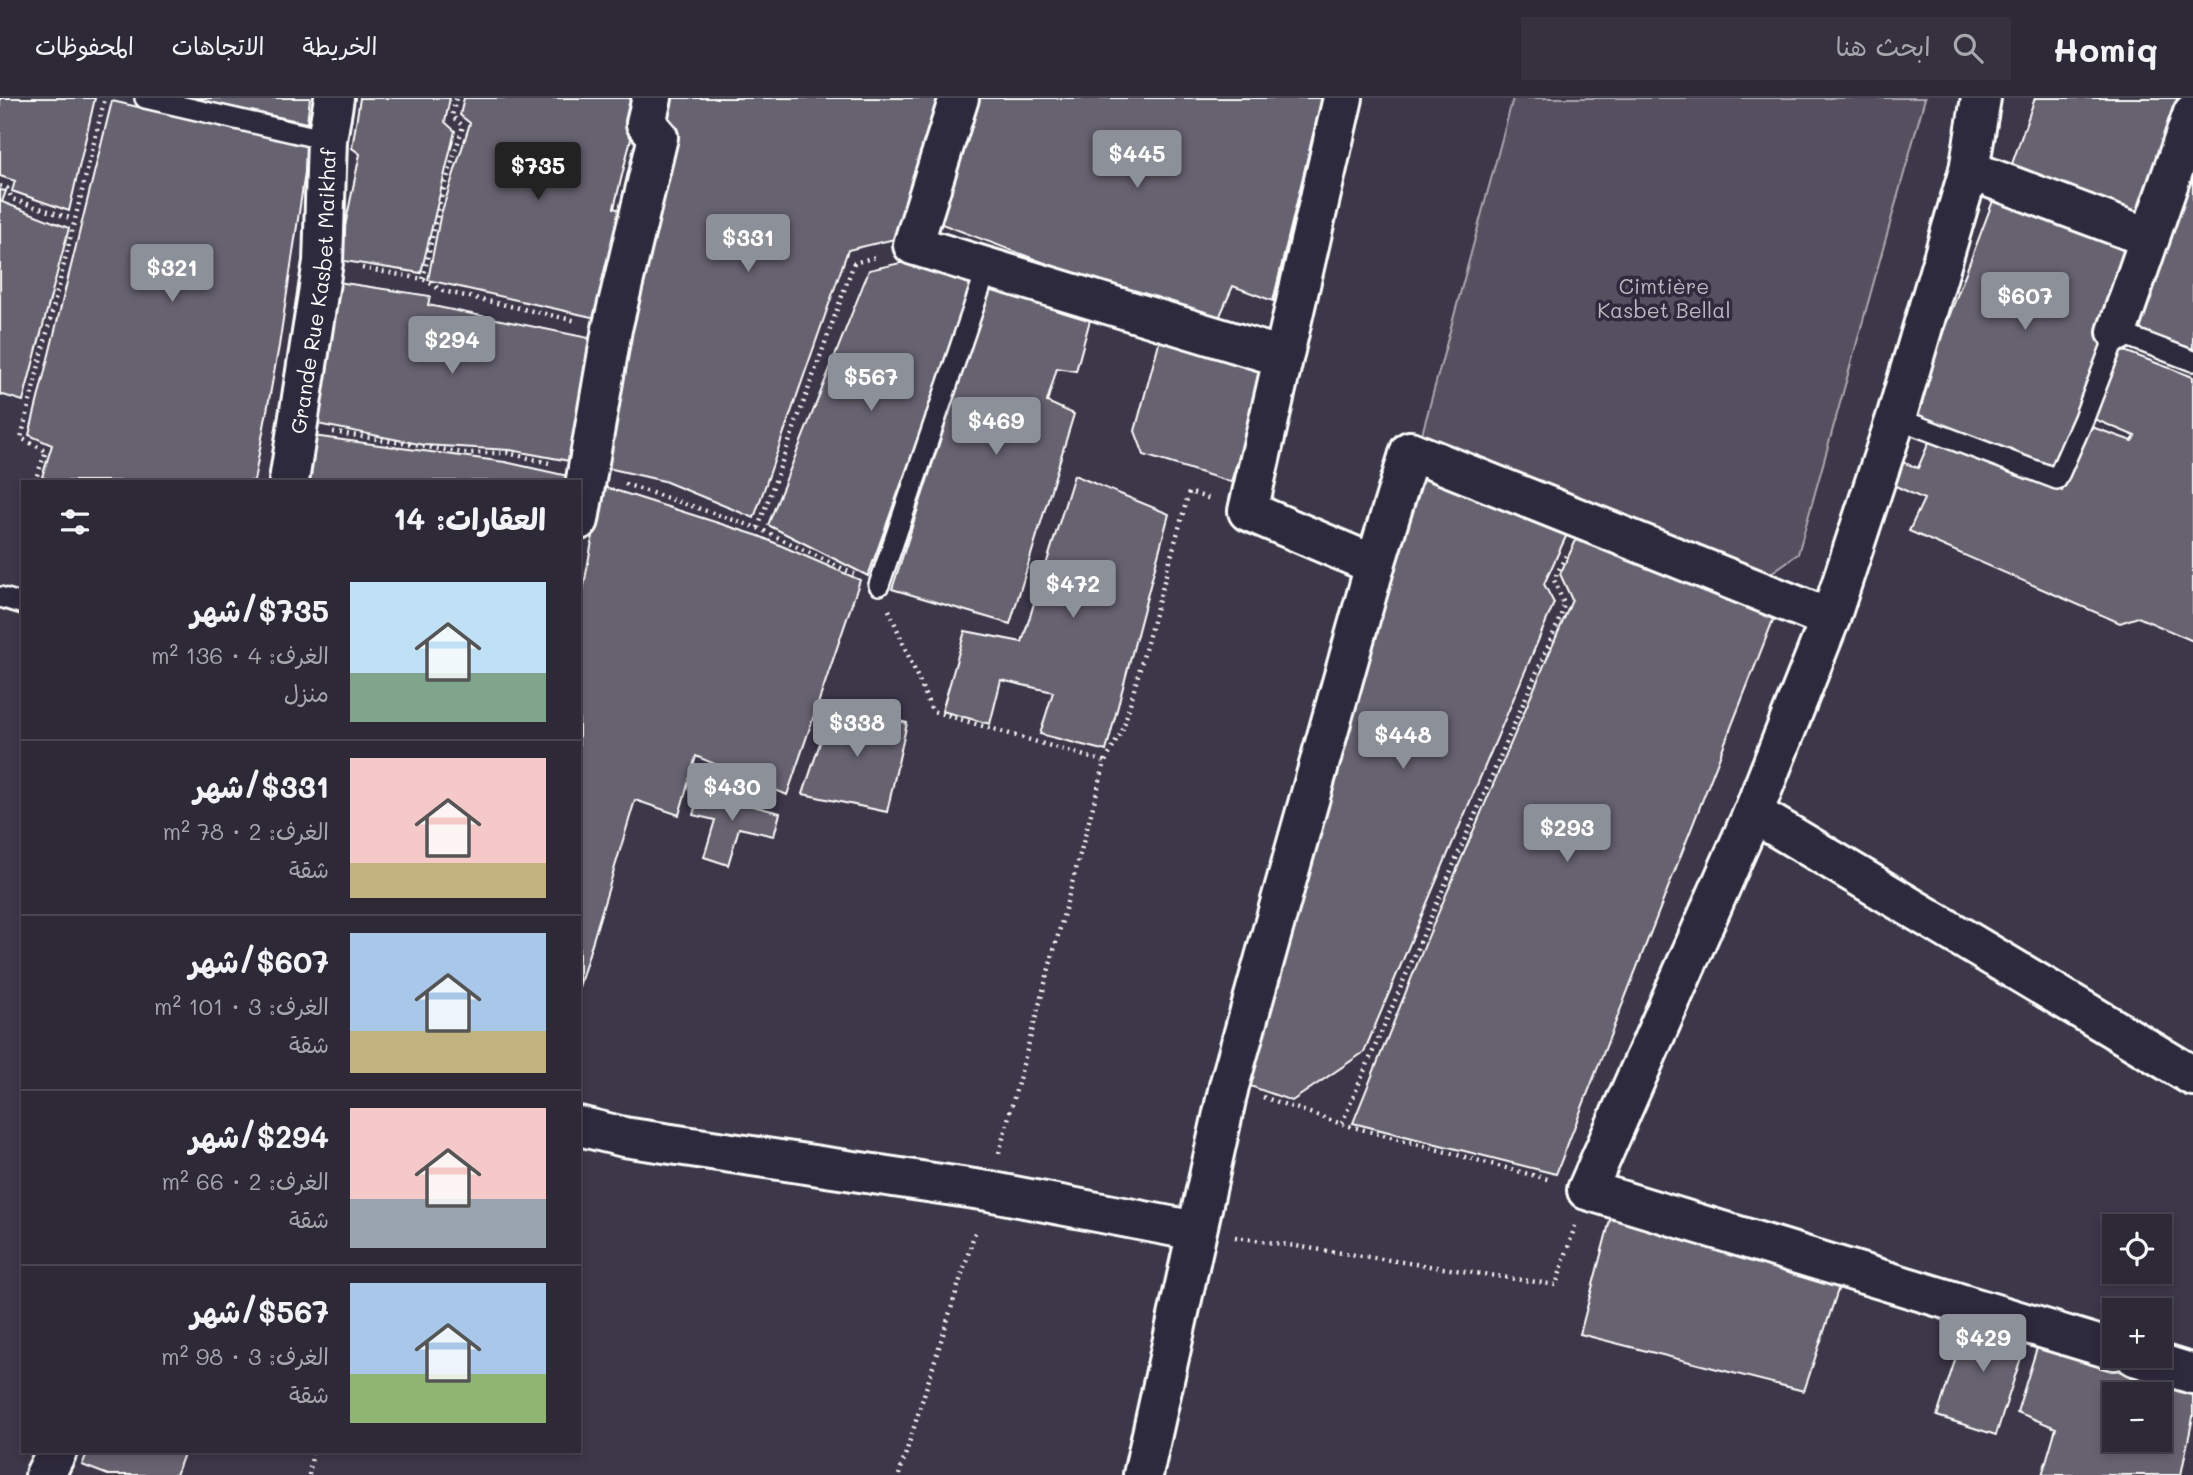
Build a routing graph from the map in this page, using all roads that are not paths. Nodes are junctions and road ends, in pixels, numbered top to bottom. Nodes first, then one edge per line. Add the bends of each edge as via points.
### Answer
1 (145, 98) edge
2 (334, 98) edge
3 (652, 98) edge
4 (959, 98) edge
5 (1343, 98) edge
6 (1981, 98) edge
7 (2193, 113) edge
8 (327, 140) junction
9 (1969, 170) junction
10 (2150, 237) junction
11 (987, 268) junction
12 (2117, 332) junction
13 (1282, 357) junction
14 (2193, 361) edge
15 (1896, 418) junction
16 (289, 480) edge
17 (581, 508) edge
18 (1375, 565) junction
19 (878, 585) road end
20 (0, 597) edge
21 (21, 603) edge
22 (1830, 619) junction
23 (1752, 813) junction
24 (2193, 1076) edge
25 (581, 1126) edge
26 (1196, 1231) junction
27 (2102, 1346) edge
28 (2172, 1367) edge
29 (2193, 1374) edge
30 (56, 1453) edge
31 (46, 1475) edge
32 (1143, 1475) edge

1 - 8 lane
2 - 8 street, Grande Rue Kasbet Maikhaf
3 - 17 street via 646,123 658,137 612,329
4 - 11 street via 913,245
5 - 13 street
6 - 9 street
7 - 10 street
8 - 16 street, Grande Rue Kasbet Maikhaf via 323,262
9 - 10 street
9 - 15 street
10 - 12 street
11 - 13 street
11 - 19 lane
12 - 14 lane
12 - 15 lane via 2057,479
13 - 18 street via 1248,511
15 - 22 street
18 - 22 street via 1410,451
18 - 26 street via 1230,1086
20 - 21 lane
22 - 23 street
23 - 24 street
23 - 27 street via 1587,1190
25 - 26 street via 624,1137 988,1191
26 - 32 street
28 - 29 street
30 - 31 street

